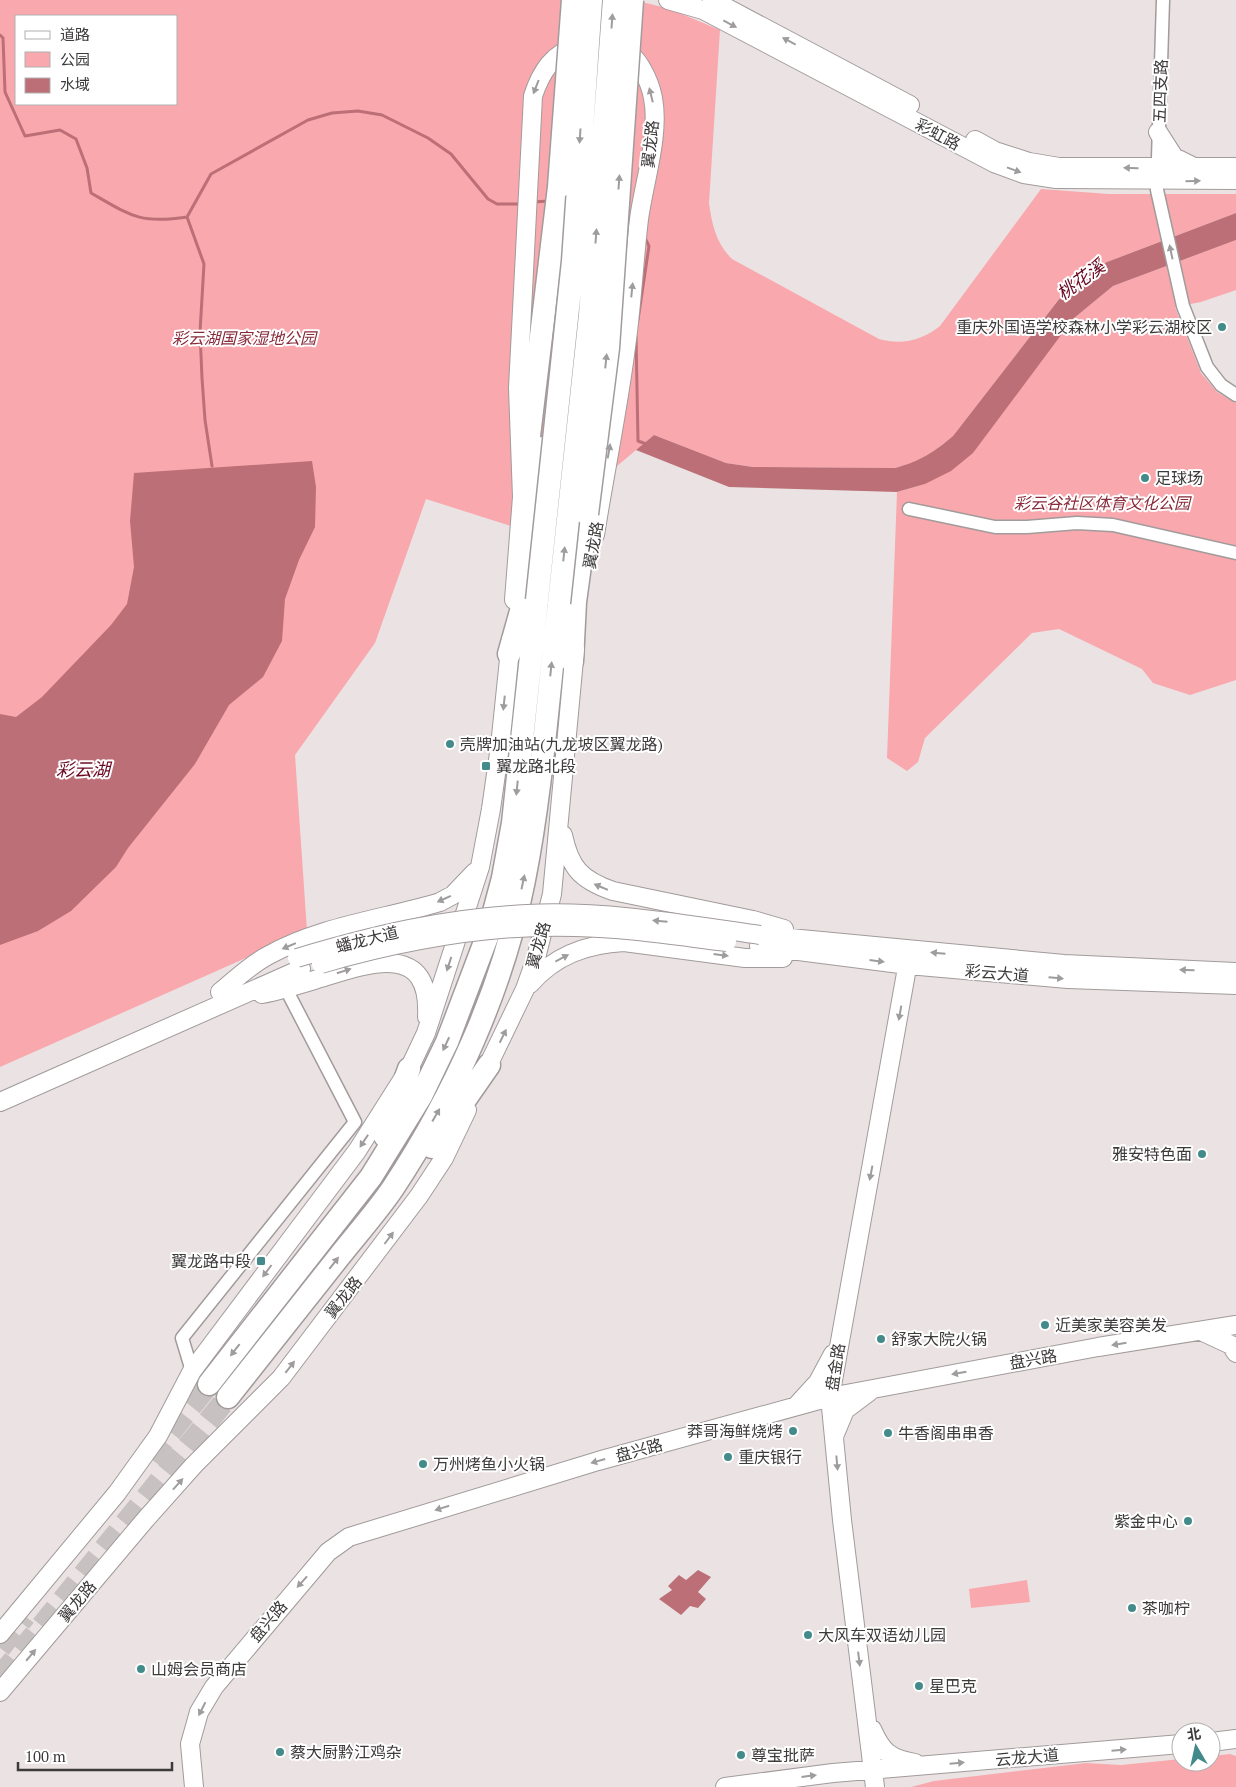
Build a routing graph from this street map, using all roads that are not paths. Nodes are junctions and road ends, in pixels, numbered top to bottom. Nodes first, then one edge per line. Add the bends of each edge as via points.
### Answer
1 (573, 0) edge
2 (590, 0) edge
3 (614, 0) edge
4 (632, 0) edge
5 (668, 0) edge
6 (1163, 0) edge
7 (708, 3) edge
8 (1158, 132) junction
9 (1197, 167) junction
10 (1234, 174) edge
11 (1157, 180) junction
12 (590, 315) junction
13 (1236, 395) edge
14 (522, 497) junction
15 (908, 509) dead end
16 (587, 514) junction
17 (1236, 553) edge
18 (556, 601) junction
19 (509, 654) junction
20 (572, 661) joint
21 (558, 810) junction
22 (480, 867) junction
23 (818, 940) junction
24 (760, 941) junction
25 (828, 956) junction
26 (909, 958) junction
27 (1236, 972) edge
28 (1236, 985) edge
29 (286, 989) junction
30 (525, 989) junction
31 (225, 996) junction
32 (426, 1034) junction
33 (489, 1065) junction
34 (409, 1069) junction
35 (0, 1090) edge
36 (0, 1102) edge
37 (371, 1176) junction
38 (392, 1189) junction
39 (1236, 1325) edge
40 (1201, 1331) junction
41 (839, 1343) junction
42 (1236, 1353) edge
43 (200, 1378) junction
44 (873, 1388) junction
45 (228, 1397) tunnel mouth
46 (830, 1397) junction
47 (796, 1407) junction
48 (834, 1436) junction
49 (0, 1634) edge
50 (0, 1692) edge
51 (866, 1714) junction
52 (1235, 1738) edge
53 (1221, 1740) edge
54 (1171, 1745) edge
55 (931, 1765) junction
56 (833, 1773) junction
57 (874, 1779) edge
58 (194, 1787) edge
59 (726, 1787) edge
60 (851, 1787) edge

1 - 14 highway, bridge via 559,188
2 -> 18 highway, 翼龙路, bridge via 576,190
12 -> 3 highway, 翼龙路, bridge
16 -> 4 highway, bridge via 608,348
5 - 7 main road, 彩虹路
6 - 8 street, 五四支路
7 - 11 main road, 彩虹路 via 996,150 1029,162
8 - 9 main road via 1174,158
8 - 11 street, 五四支路
9 - 10 main road, 彩虹路
9 - 11 main road, 彩虹路
11 -> 10 main road, 彩虹路
13 -> 11 street, 五四支路 via 1221,385 1207,367 1181,300
12 - 16 highway, bridge
18 -> 12 highway, 翼龙路, bridge
18 -> 14 main road, 翼龙路, bridge via 626,348 654,126 653,98 638,64 627,51 605,45 583,44 568,48 553,59 540,76 533,96 518,388
14 - 19 main road, 翼龙路
15 - 17 street via 994,527 1076,523 1113,525
16 - 18 highway
18 - 19 highway
18 - 20 highway
18 -> 37 highway, 翼龙路 via 503,878 488,934 440,1057 421,1096
38 -> 18 highway, 翼龙路 via 440,1109 468,1051 510,937 524,882 533,825
19 -> 22 main road, 翼龙路 via 491,809
20 - 21 main road, 翼龙路
23 -> 21 main road via 753,920 599,886 578,871 570,860
21 - 30 main road, 翼龙路 via 552,894
22 -> 31 main road via 453,895 440,902 284,947 258,962
22 -> 32 main road, 翼龙路
23 - 24 main road, 彩云大道
23 - 26 main road, 彩云大道
24 - 25 main road, 彩云大道
24 - 31 main road, 蟠龙大道, bridge via 665,921 528,914 419,926 374,935
25 -> 26 main road, 彩云大道
30 -> 25 main road via 552,963 586,947 606,943 624,942 745,958
27 -> 26 main road, 彩云大道
26 -> 28 main road, 彩云大道 via 1068,979
26 -> 41 main road, 盘金路
29 - 31 main road
29 -> 32 main road via 370,964 394,962 416,971 426,992
29 - 43 street via 355,1122 182,1338
33 -> 30 main road, 翼龙路
31 - 35 main road, 蟠龙大道
31 - 36 main road, 蟠龙大道
32 - 34 main road, 翼龙路
33 - 38 highway via 432,1148
50 -> 33 main road, 翼龙路 via 151,1513 281,1378 419,1196 444,1158
34 - 37 highway
34 -> 43 main road, 翼龙路 via 357,1151
37 -> 43 highway, 翼龙路
45 -> 38 highway, 翼龙路
39 - 40 main road, 盘兴路
40 - 42 main road via 1231,1345
40 -> 44 main road, 盘兴路
41 - 46 main road, 盘金路
41 - 47 main road via 818,1382
43 - 49 main road, 翼龙路 via 123,1484
44 - 46 main road, 盘兴路
44 - 48 main road via 845,1410
46 - 47 main road, 盘兴路
46 - 48 main road, 盘金路
47 -> 58 main road, 盘兴路 via 598,1461 349,1537 328,1552 214,1687 199,1712 190,1744
48 -> 51 main road, 盘金路
51 - 55 main road via 880,1746 897,1760
51 - 57 main road, 盘金路
52 - 53 main road
55 -> 54 main road, 云龙大道
55 - 57 main road, 云龙大道
56 - 57 main road, 云龙大道
59 -> 56 main road, 云龙大道
56 - 60 main road

